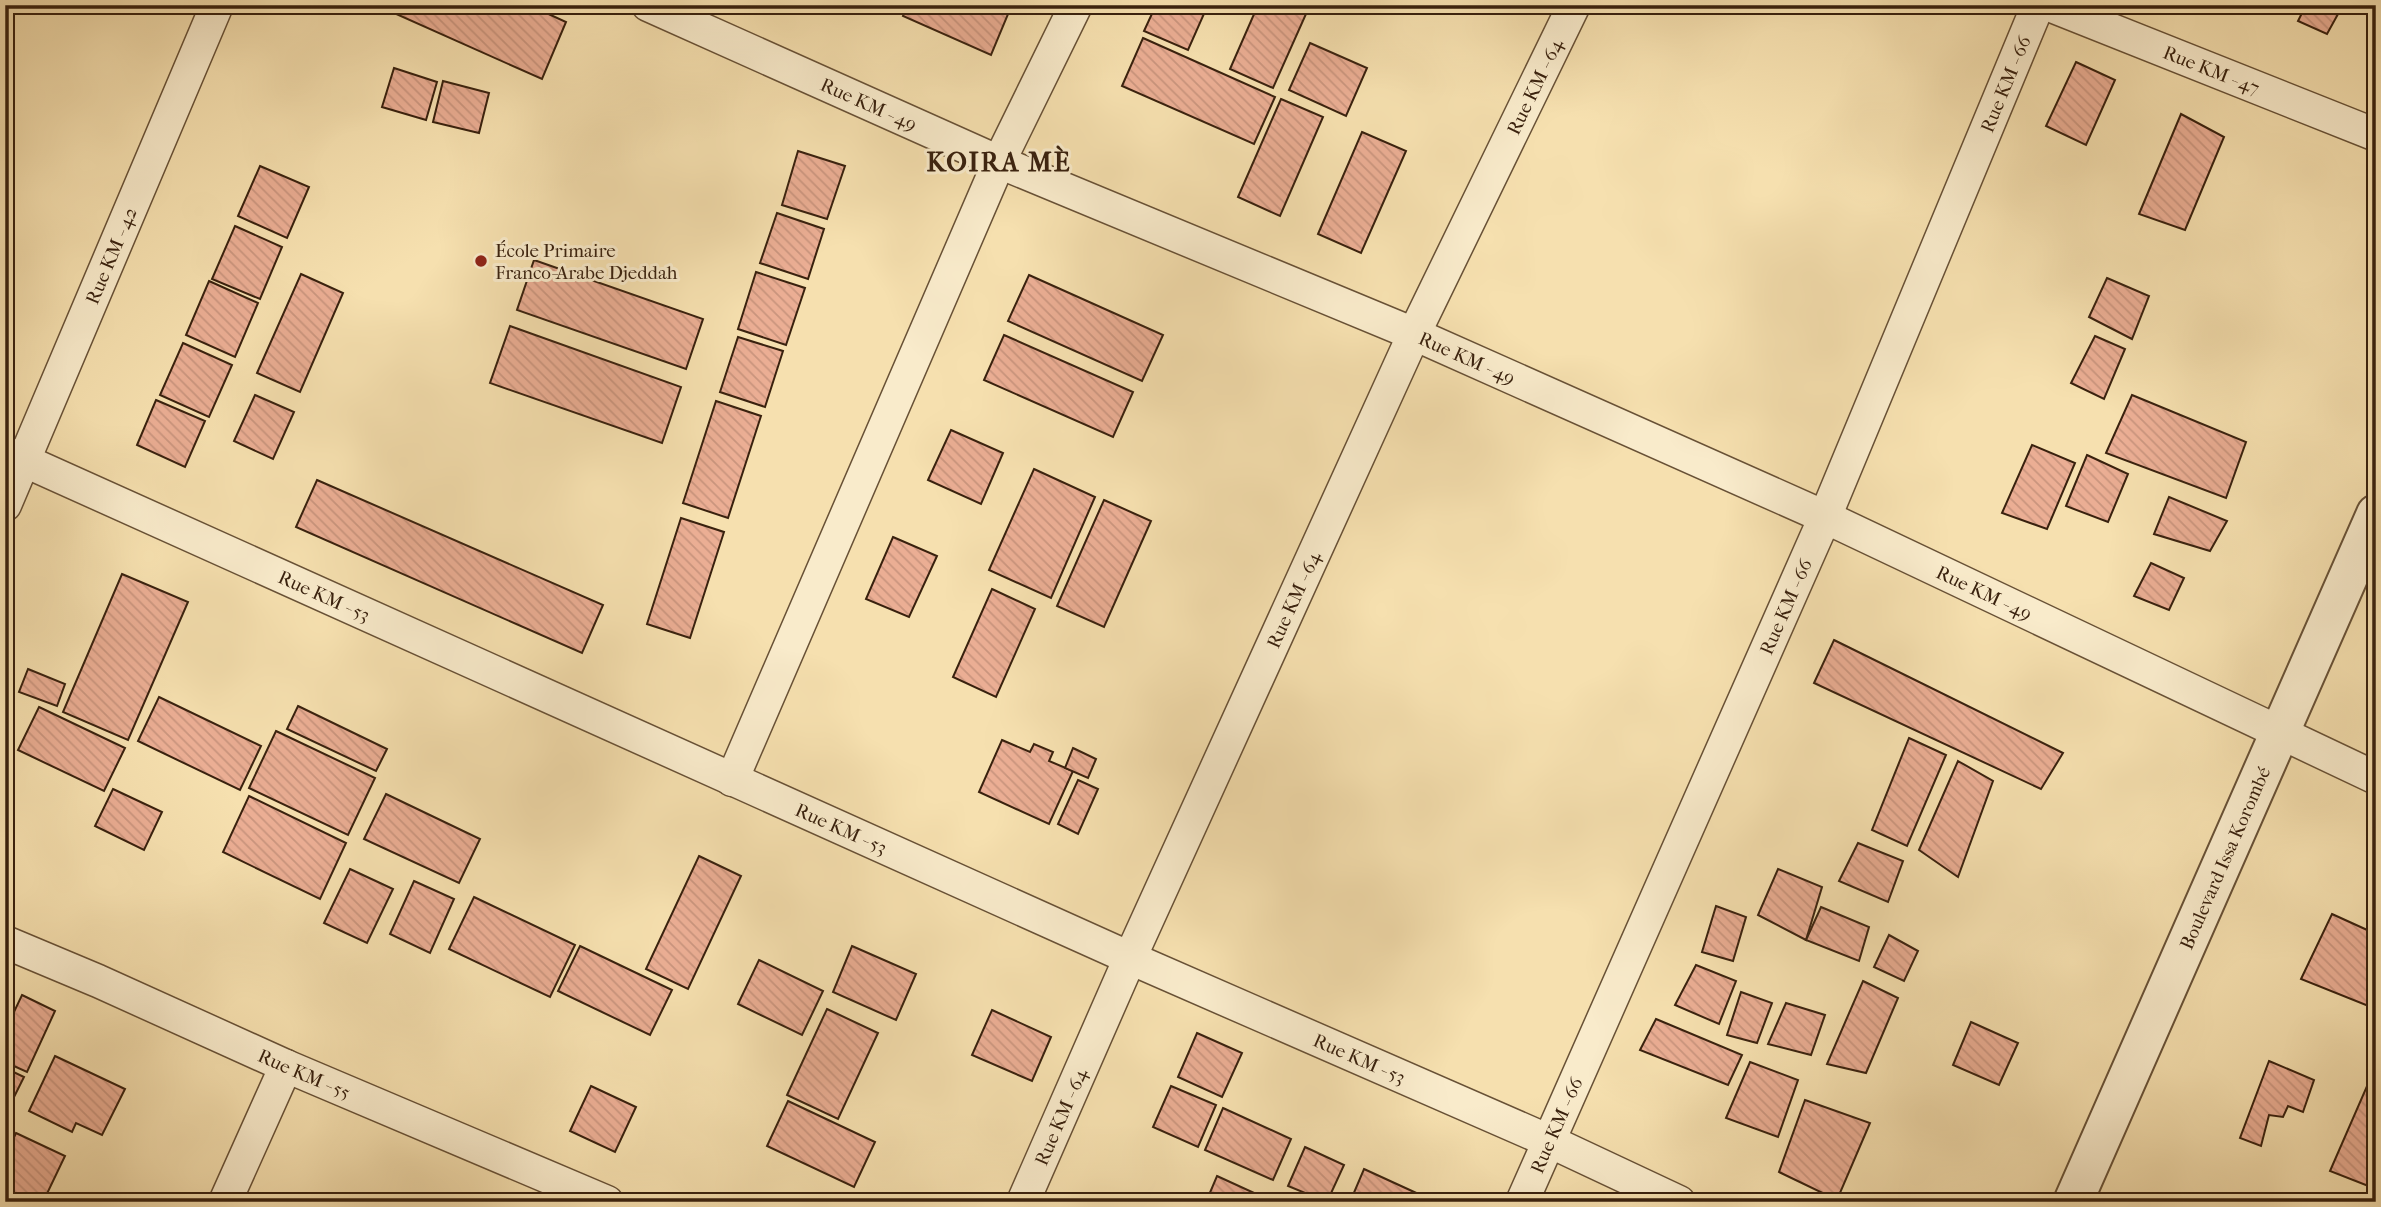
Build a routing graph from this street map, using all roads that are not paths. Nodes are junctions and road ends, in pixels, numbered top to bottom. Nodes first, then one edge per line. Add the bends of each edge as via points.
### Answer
1 (217, 5) edge
2 (648, 5) edge
3 (1076, 5) edge
4 (1574, 5) edge
5 (2038, 5) edge
6 (2049, 5) edge
7 (2376, 135) edge
8 (999, 162) junction
9 (1414, 334) junction
10 (15, 457) edge
11 (5, 505) edge
12 (2376, 514) edge
13 (1825, 517) junction
14 (2279, 734) junction
15 (2376, 778) edge
16 (732, 780) junction
17 (5, 942) edge
18 (1130, 958) junction
19 (286, 1066) junction
20 (1549, 1142) junction
21 (225, 1202) edge
22 (607, 1202) edge
23 (1023, 1202) edge
24 (1522, 1202) edge
25 (1679, 1202) edge
26 (2073, 1202) edge

1 - 10 street, Rue KM - 42
2 - 8 street, Rue KM - 49
3 - 8 street
4 - 9 street, Rue KM - 64
5 - 13 street, Rue KM - 66
6 - 7 street, Rue KM - 47
8 - 9 street, Rue KM - 49
8 - 16 street
9 - 13 street, Rue KM - 49
9 - 18 street, Rue KM - 64
10 - 11 street, Rue KM - 42
10 - 16 street, Rue KM - 53
12 - 14 street, Boulevard Issa Korombé
13 - 14 street, Rue KM - 49
13 - 20 street, Rue KM - 66
14 - 15 street, Rue KM - 49
14 - 26 street, Boulevard Issa Korombé
16 - 18 street, Rue KM - 53
17 - 19 street, Rue KM - 55
18 - 20 street, Rue KM - 53
18 - 23 street, Rue KM - 64
19 - 21 street
19 - 22 street, Rue KM - 55
20 - 24 street, Rue KM - 66
20 - 25 street, Rue KM - 53

